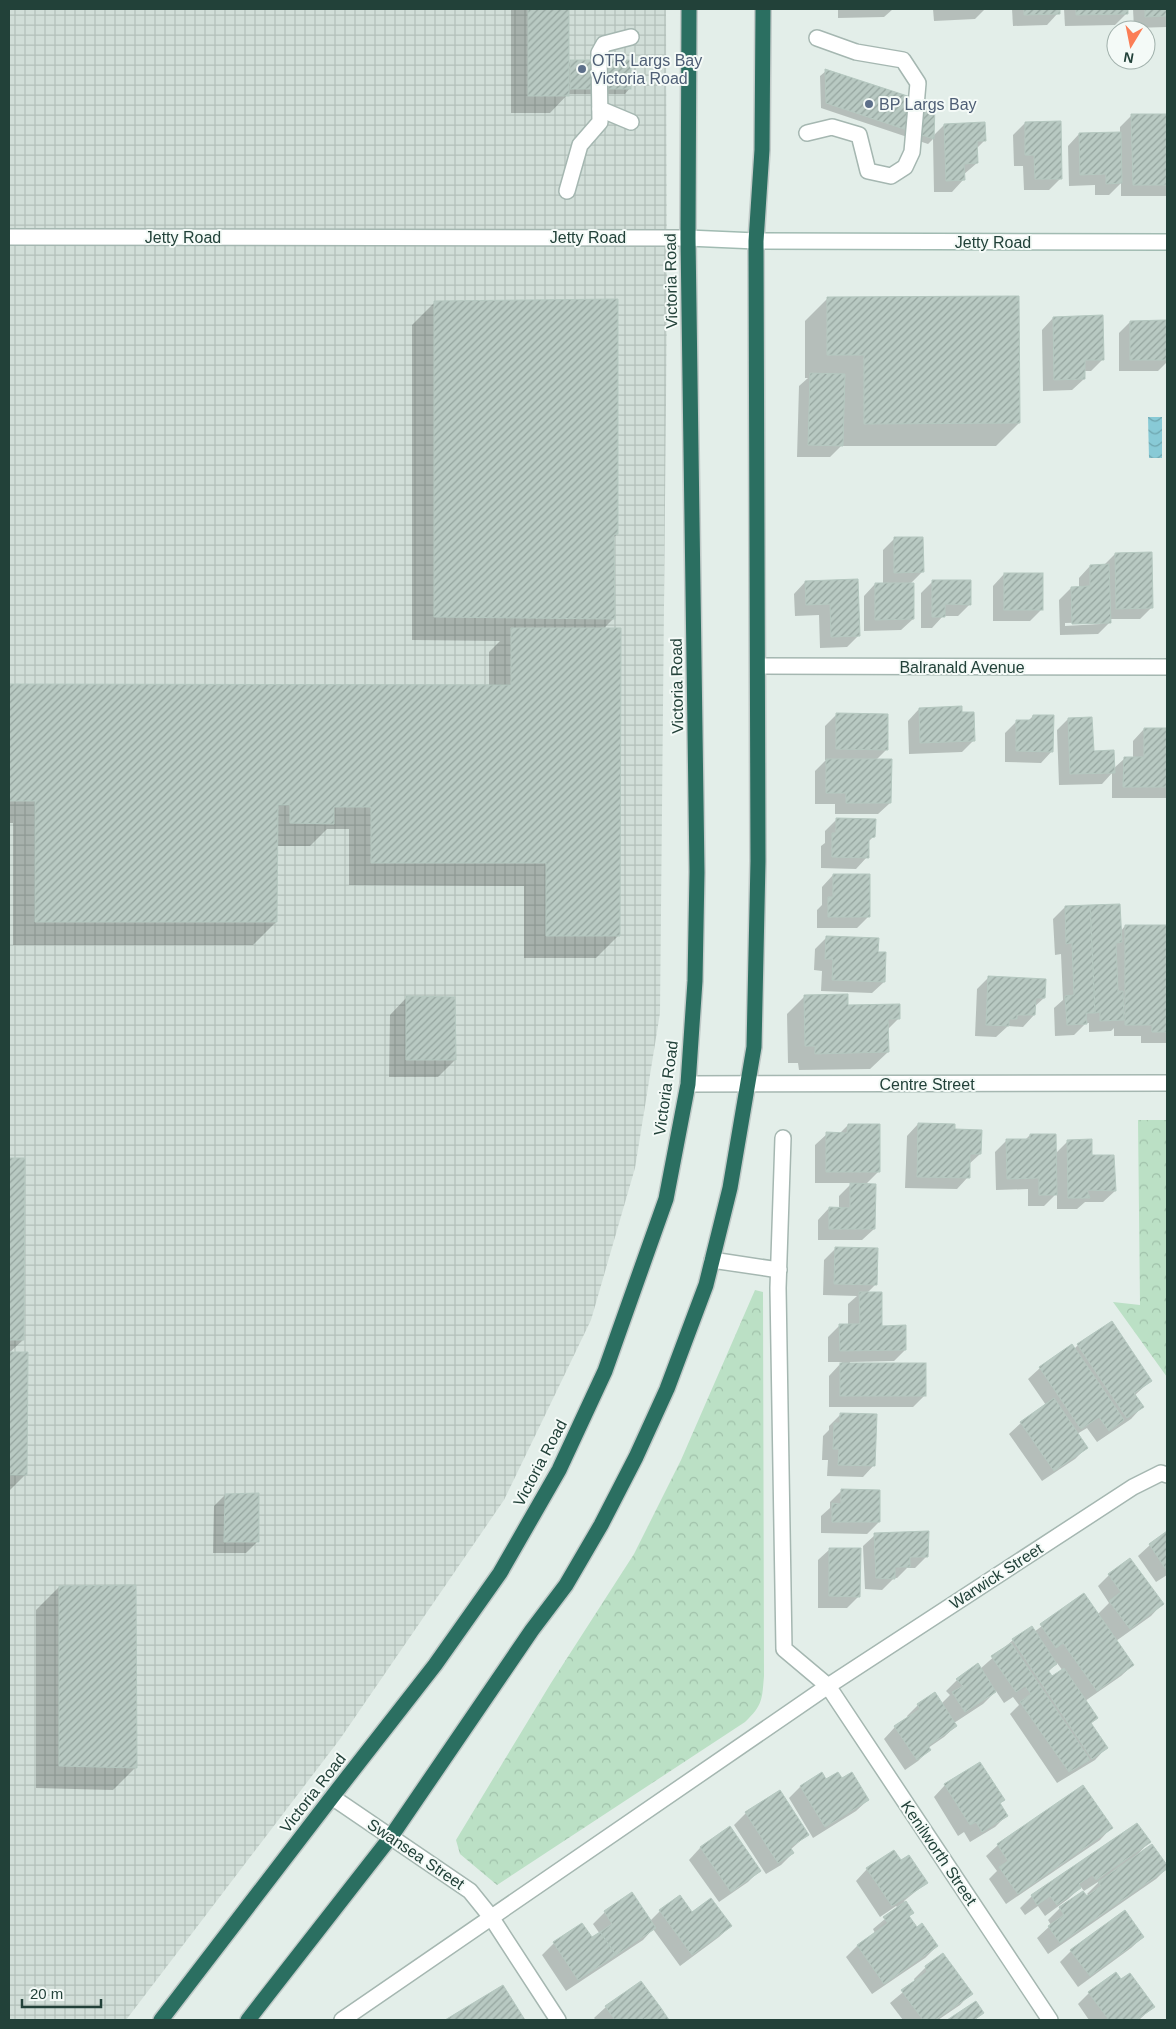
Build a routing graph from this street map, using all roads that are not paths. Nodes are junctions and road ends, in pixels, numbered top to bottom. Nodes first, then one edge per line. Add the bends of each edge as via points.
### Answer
1 (689, 9) edge
2 (762, 9) edge
3 (631, 37) dead end
4 (817, 38) dead end
5 (600, 109) junction
6 (630, 122) dead end
7 (807, 133) dead end
8 (567, 191) dead end
9 (9, 236) edge
10 (688, 238) junction
11 (756, 241) junction
12 (1167, 242) edge
13 (758, 666) junction
14 (1167, 667) edge
15 (1167, 1083) edge
16 (688, 1084) junction
17 (748, 1085) junction
18 (784, 1138) dead end
19 (712, 1260) junction
20 (779, 1270) junction
21 (1167, 1475) edge
22 (828, 1686) junction
23 (332, 1797) junction
24 (390, 1838) junction
25 (491, 1917) junction
26 (161, 2020) edge
27 (248, 2020) edge
28 (342, 2020) edge
29 (558, 2020) edge
30 (1050, 2020) edge

1 - 10 highway, Victoria Road
2 - 11 highway via 762,150
3 - 5 street via 604,44 599,53
4 - 7 street via 856,52 903,60 918,84 912,152 906,167 891,176 868,171 859,135 832,127
5 - 6 street
5 - 8 street via 600,122 580,145
9 - 10 street, Jetty Road
10 - 11 street, Jetty Road
10 - 16 highway, Victoria Road via 697,872 695,981
11 - 12 street, Jetty Road
11 - 13 highway
13 - 14 street, Balranald Avenue
13 - 17 highway via 756,969 754,1047
15 - 17 street, Centre Street
16 - 17 street, Centre Street
16 - 23 highway, Victoria Road via 666,1199 605,1371 559,1470 500,1573 435,1665
17 - 19 highway via 730,1188
18 - 20 street
19 - 20 street
19 - 24 highway via 706,1285 667,1389 601,1526 566,1585
20 - 22 street via 784,1649
21 - 22 street, Warwick Street via 1161,1473 1133,1487
22 - 25 street
22 - 30 street, Kenilworth Street
23 - 24 street, Swansea Street
23 - 26 highway, Victoria Road
24 - 25 street, Swansea Street via 470,1891
24 - 27 highway
25 - 28 street
25 - 29 street, Swansea Street

